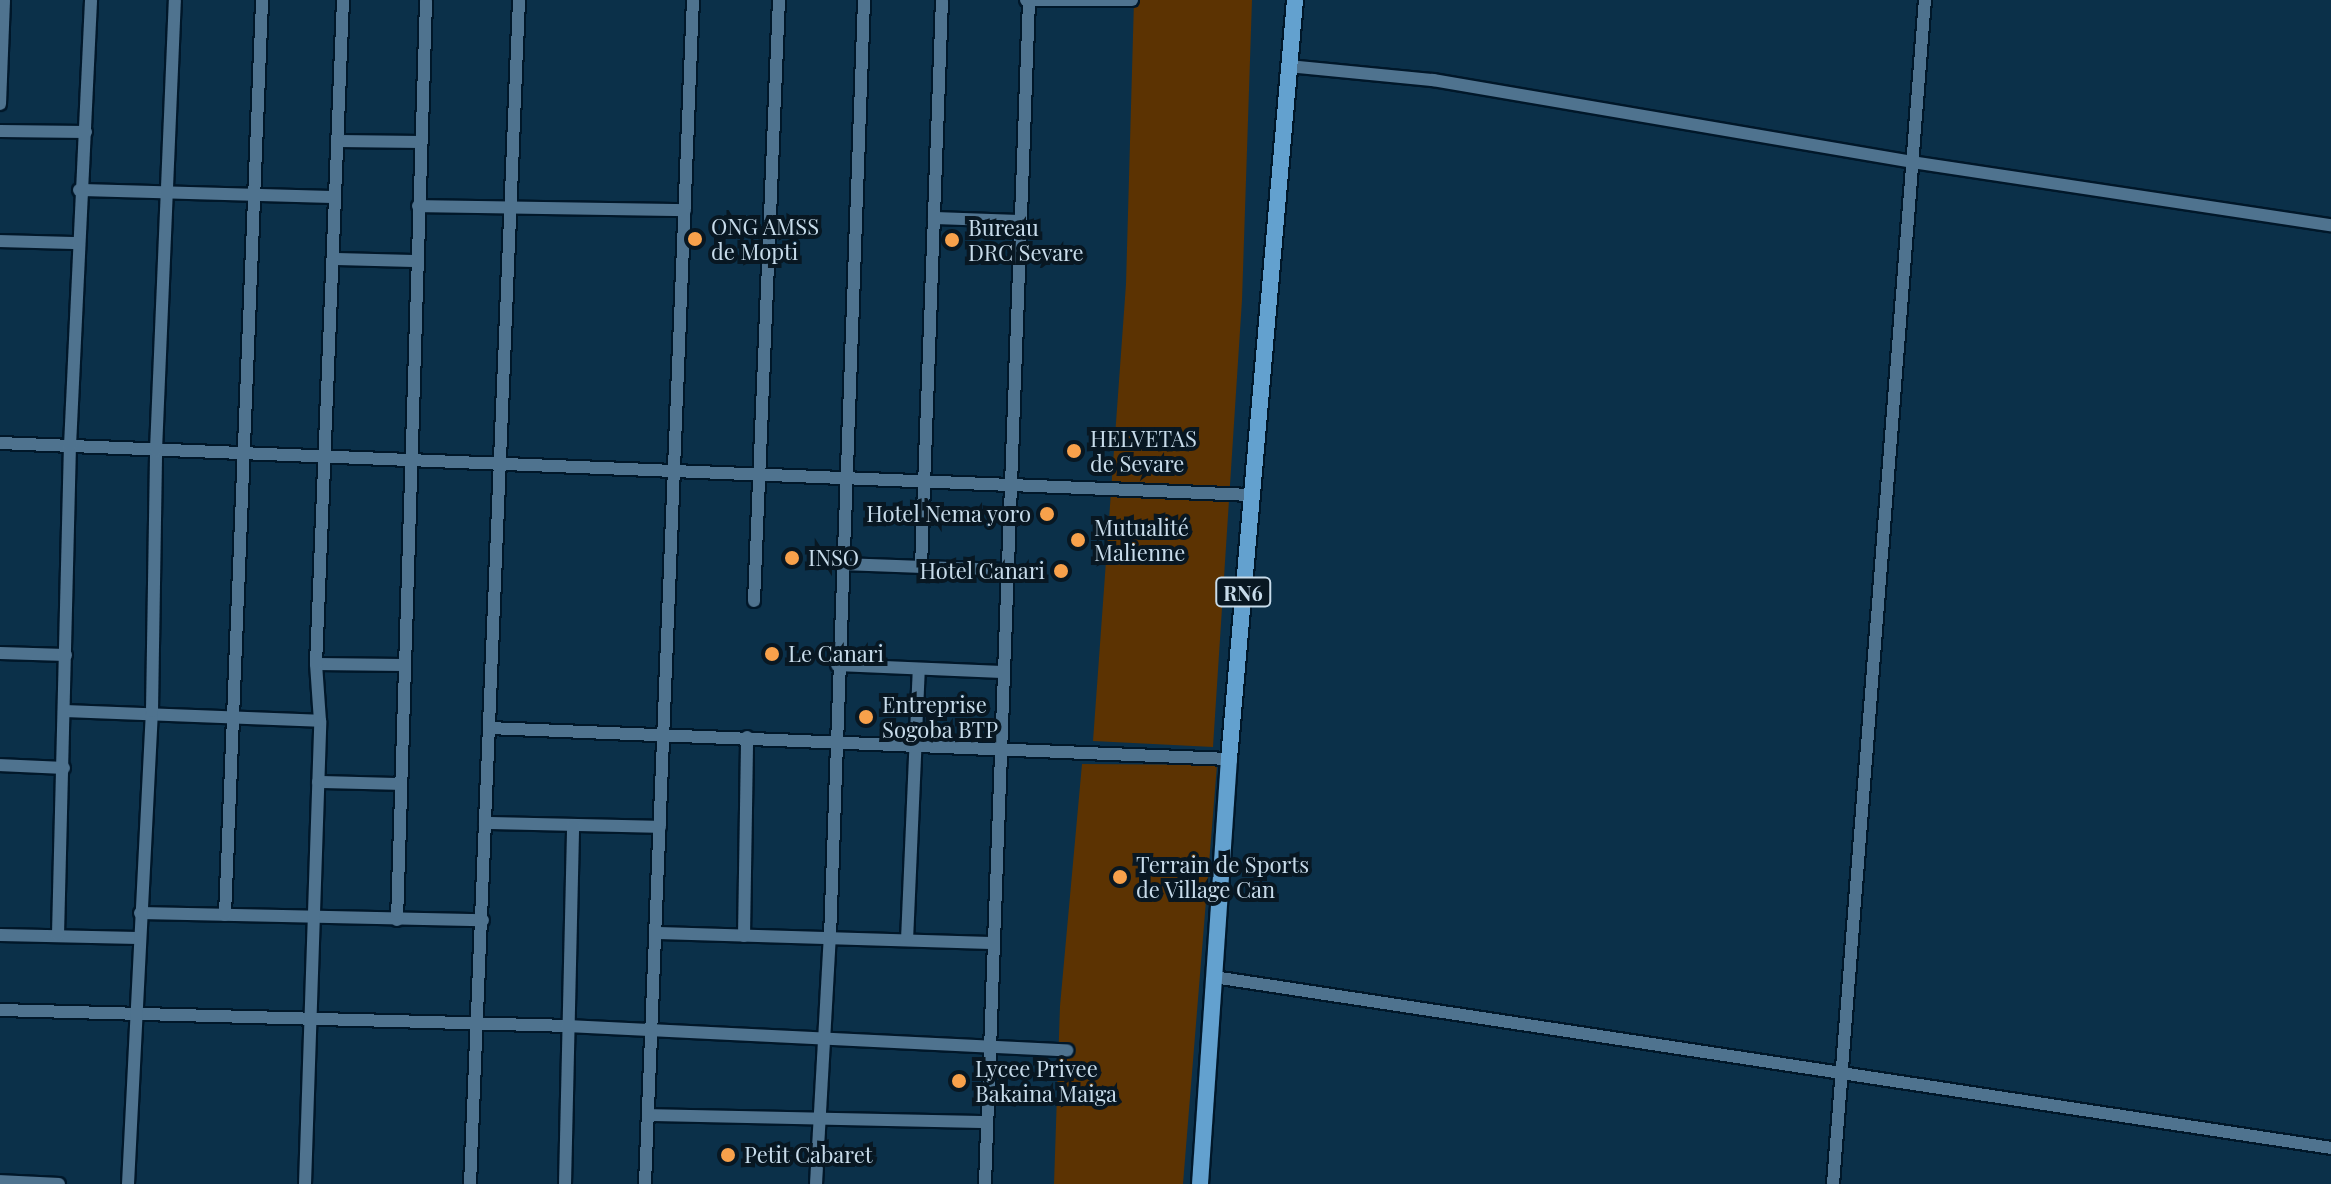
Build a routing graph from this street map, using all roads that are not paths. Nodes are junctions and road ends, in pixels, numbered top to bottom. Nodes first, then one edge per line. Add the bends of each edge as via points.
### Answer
1 (4, 0) edge
2 (91, 0) edge
3 (175, 0) edge
4 (262, 0) edge
5 (343, 0) edge
6 (426, 0) edge
7 (519, 0) edge
8 (693, 0) edge
9 (779, 0) edge
10 (864, 0) edge
11 (942, 0) edge
12 (1028, 0) edge
13 (1132, 0) edge
14 (1295, 0) edge
15 (1925, 0) edge
16 (1289, 66) junction
17 (0, 104) edge
18 (0, 131) edge
19 (86, 132) junction
20 (338, 141) junction
21 (421, 142) junction
22 (1912, 162) junction
23 (79, 190) junction
24 (166, 193) junction
25 (253, 195) junction
26 (335, 197) junction
27 (418, 206) junction
28 (510, 207) junction
29 (685, 210) junction
30 (934, 218) junction
31 (1020, 221) junction
32 (2331, 225) edge
33 (0, 241) edge
34 (77, 243) junction
35 (333, 259) junction
36 (417, 261) junction
37 (0, 443) edge
38 (70, 446) junction
39 (156, 450) junction
40 (244, 453) junction
41 (324, 457) junction
42 (411, 460) junction
43 (500, 464) junction
44 (674, 471) junction
45 (760, 474) junction
46 (844, 477) junction
47 (924, 482) junction
48 (1008, 485) junction
49 (1252, 495) junction
50 (841, 564) junction
51 (921, 567) junction
52 (1006, 570) junction
53 (754, 601) dead end
54 (0, 653) edge
55 (66, 655) junction
56 (316, 664) junction
57 (403, 665) junction
58 (837, 665) junction
59 (919, 669) junction
60 (1002, 672) junction
61 (64, 711) junction
62 (152, 711) junction
63 (236, 715) junction
64 (320, 721) junction
65 (489, 728) junction
66 (665, 733) junction
67 (747, 737) junction
68 (835, 742) junction
69 (915, 746) junction
70 (1000, 749) junction
71 (1229, 759) junction
72 (0, 765) edge
73 (64, 768) junction
74 (318, 782) junction
75 (399, 784) junction
76 (485, 823) junction
77 (573, 825) junction
78 (660, 827) junction
79 (140, 913) junction
80 (225, 915) junction
81 (312, 919) junction
82 (397, 920) junction
83 (483, 920) junction
84 (656, 933) junction
85 (0, 935) edge
86 (58, 935) junction
87 (744, 936) junction
88 (830, 937) junction
89 (138, 938) junction
90 (907, 940) junction
91 (993, 943) junction
92 (1214, 977) junction
93 (0, 1010) edge
94 (135, 1014) junction
95 (307, 1019) junction
96 (568, 1026) junction
97 (477, 1027) junction
98 (651, 1034) junction
99 (826, 1040) junction
100 (990, 1047) junction
101 (1067, 1050) dead end
102 (1841, 1073) junction
103 (648, 1115) junction
104 (820, 1120) junction
105 (987, 1122) junction
106 (2331, 1148) edge
107 (0, 1181) edge
108 (44, 1184) edge
109 (59, 1184) edge
110 (128, 1184) edge
111 (305, 1184) edge
112 (470, 1184) edge
113 (565, 1184) edge
114 (645, 1184) edge
115 (816, 1184) edge
116 (985, 1184) edge
117 (1200, 1184) edge
118 (1833, 1184) edge

1 - 17 street
2 - 19 street
3 - 24 street
4 - 25 street
5 - 20 street
6 - 21 street
7 - 28 street
8 - 29 street
9 - 45 street
10 - 46 street
11 - 30 street
12 - 13 street
12 - 31 street
14 - 16 main road, RN6
15 - 22 street
16 - 22 street via 1433,80
16 - 49 main road, RN6
18 - 19 street
19 - 23 street
20 - 21 street
20 - 26 street
21 - 27 street
22 - 32 street
22 - 102 street
23 - 24 street
23 - 34 street
24 - 25 street
24 - 39 street
25 - 26 street
25 - 40 street
26 - 35 street
27 - 28 street
27 - 36 street
28 - 29 street
28 - 43 street
29 - 44 street
30 - 31 street
30 - 47 street
31 - 48 street
33 - 34 street
34 - 38 street
35 - 36 street
35 - 41 street
36 - 42 street
37 - 38 street
38 - 39 street
38 - 55 street
39 - 40 street
39 - 62 street
40 - 41 street
40 - 63 street
41 - 42 street
41 - 56 street
42 - 43 street
42 - 57 street
43 - 44 street
43 - 65 street
44 - 45 street
44 - 66 street
45 - 46 street
45 - 53 street
46 - 47 street
46 - 50 street
47 - 48 street
47 - 51 street
48 - 49 street
48 - 52 street
49 - 71 main road, RN6
50 - 51 street
50 - 58 street
51 - 52 street
52 - 60 street
54 - 55 street
55 - 61 street
56 - 57 street
56 - 64 street
57 - 75 street
58 - 59 street
58 - 68 street
59 - 60 street
59 - 69 street
60 - 70 street
61 - 62 street
61 - 73 street
62 - 63 street
62 - 79 street
63 - 64 street
63 - 80 street
64 - 74 street
65 - 66 street
65 - 76 street
66 - 67 street
66 - 78 street
67 - 68 street
67 - 87 street
68 - 69 street
68 - 88 street
69 - 70 street
69 - 90 street
70 - 71 street
70 - 91 street
71 - 92 main road, RN6
72 - 73 street
73 - 86 street
74 - 75 street
74 - 81 street
75 - 82 street
76 - 77 street
76 - 83 street
77 - 78 street
77 - 96 street
78 - 84 street
79 - 80 street
79 - 89 street
80 - 81 street
81 - 82 street
81 - 95 street
82 - 83 street
83 - 97 street
84 - 87 street
84 - 98 street
85 - 86 street
86 - 89 street
87 - 88 street
88 - 90 street
88 - 99 street
89 - 94 street
90 - 91 street
91 - 100 street
92 - 102 street
92 - 117 main road, RN6
93 - 94 street
94 - 95 street
94 - 110 street
95 - 97 street
95 - 111 street
96 - 97 street
96 - 98 street
96 - 113 street
97 - 112 street
98 - 99 street
98 - 103 street
99 - 100 street
99 - 104 street
100 - 101 street
100 - 105 street
102 - 106 street
102 - 118 street
103 - 104 street
103 - 114 street
104 - 105 street
104 - 115 street
105 - 116 street
107 - 108 street
108 - 109 street

